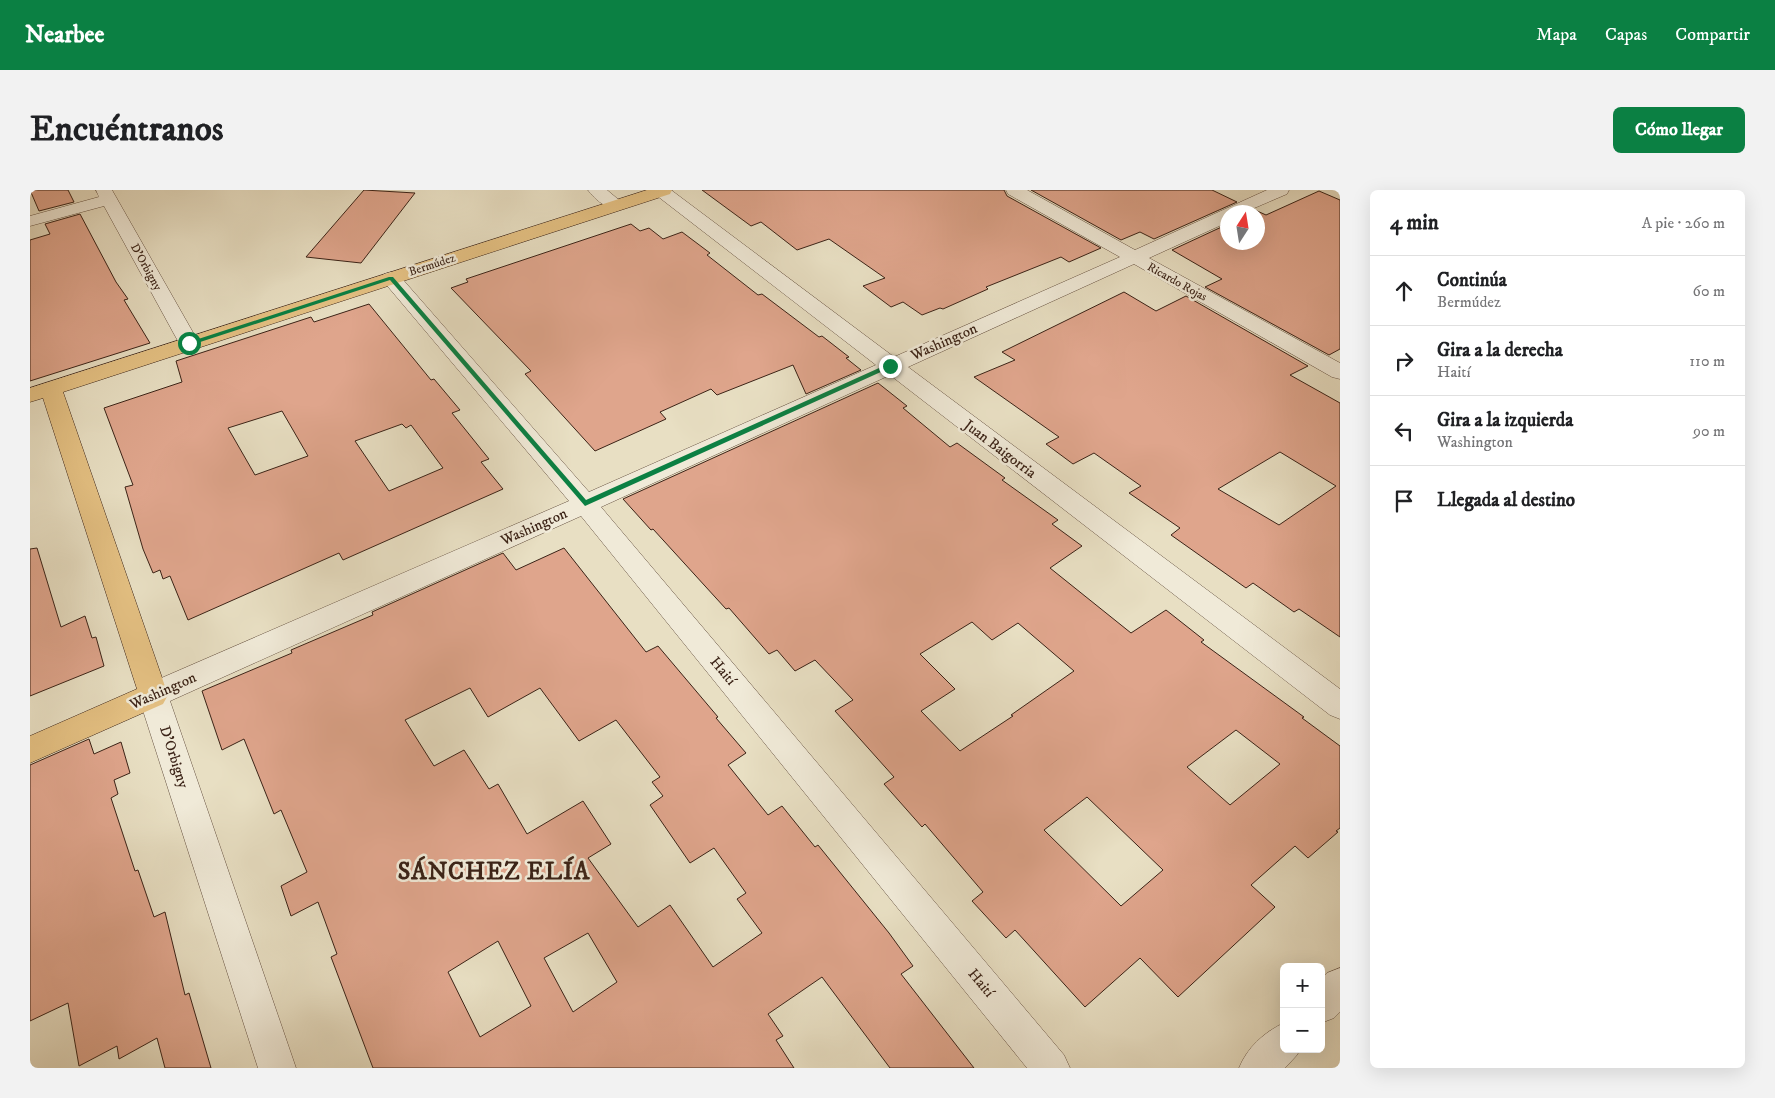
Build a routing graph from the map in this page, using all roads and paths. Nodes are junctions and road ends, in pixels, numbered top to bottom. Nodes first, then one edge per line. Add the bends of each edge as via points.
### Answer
1 (596, 190) edge
2 (663, 190) edge
3 (1014, 190) edge
4 (1281, 190) edge
5 (106, 195) edge
6 (616, 205) junction
7 (1248, 205) edge
8 (1220, 219) edge
9 (30, 221) edge
10 (1134, 258) junction
11 (391, 278) junction
12 (189, 343) junction
13 (890, 366) junction
14 (1340, 372) edge
15 (40, 392) edge
16 (585, 504) junction
17 (153, 695) junction
18 (1340, 706) edge
19 (30, 750) edge
20 (1340, 986) edge
21 (1325, 1001) edge
22 (1280, 1046) edge
23 (277, 1068) edge
24 (1051, 1068) edge
25 (1258, 1068) edge

1 - 6 street
2 - 6 main road, Bermúdez
2 - 13 street, Juan Baigorria
3 - 10 street, Ricardo Rojas
4 - 7 street
5 - 9 street
5 - 12 street, D'Orbigny
6 - 11 main road, Bermúdez
8 - 10 street, Washington
10 - 13 street, Washington
10 - 14 street, Ricardo Rojas
11 - 12 main road, Bermúdez
11 - 16 street, Haití
12 - 15 main road, Bermúdez
13 - 16 street, Washington
13 - 18 street, Juan Baigorria
15 - 17 main road, D'Orbigny
16 - 17 street, Washington
16 - 24 street, Haití
17 - 19 main road, Washington
17 - 23 street, D'Orbigny
20 - 21 street
22 - 25 street

